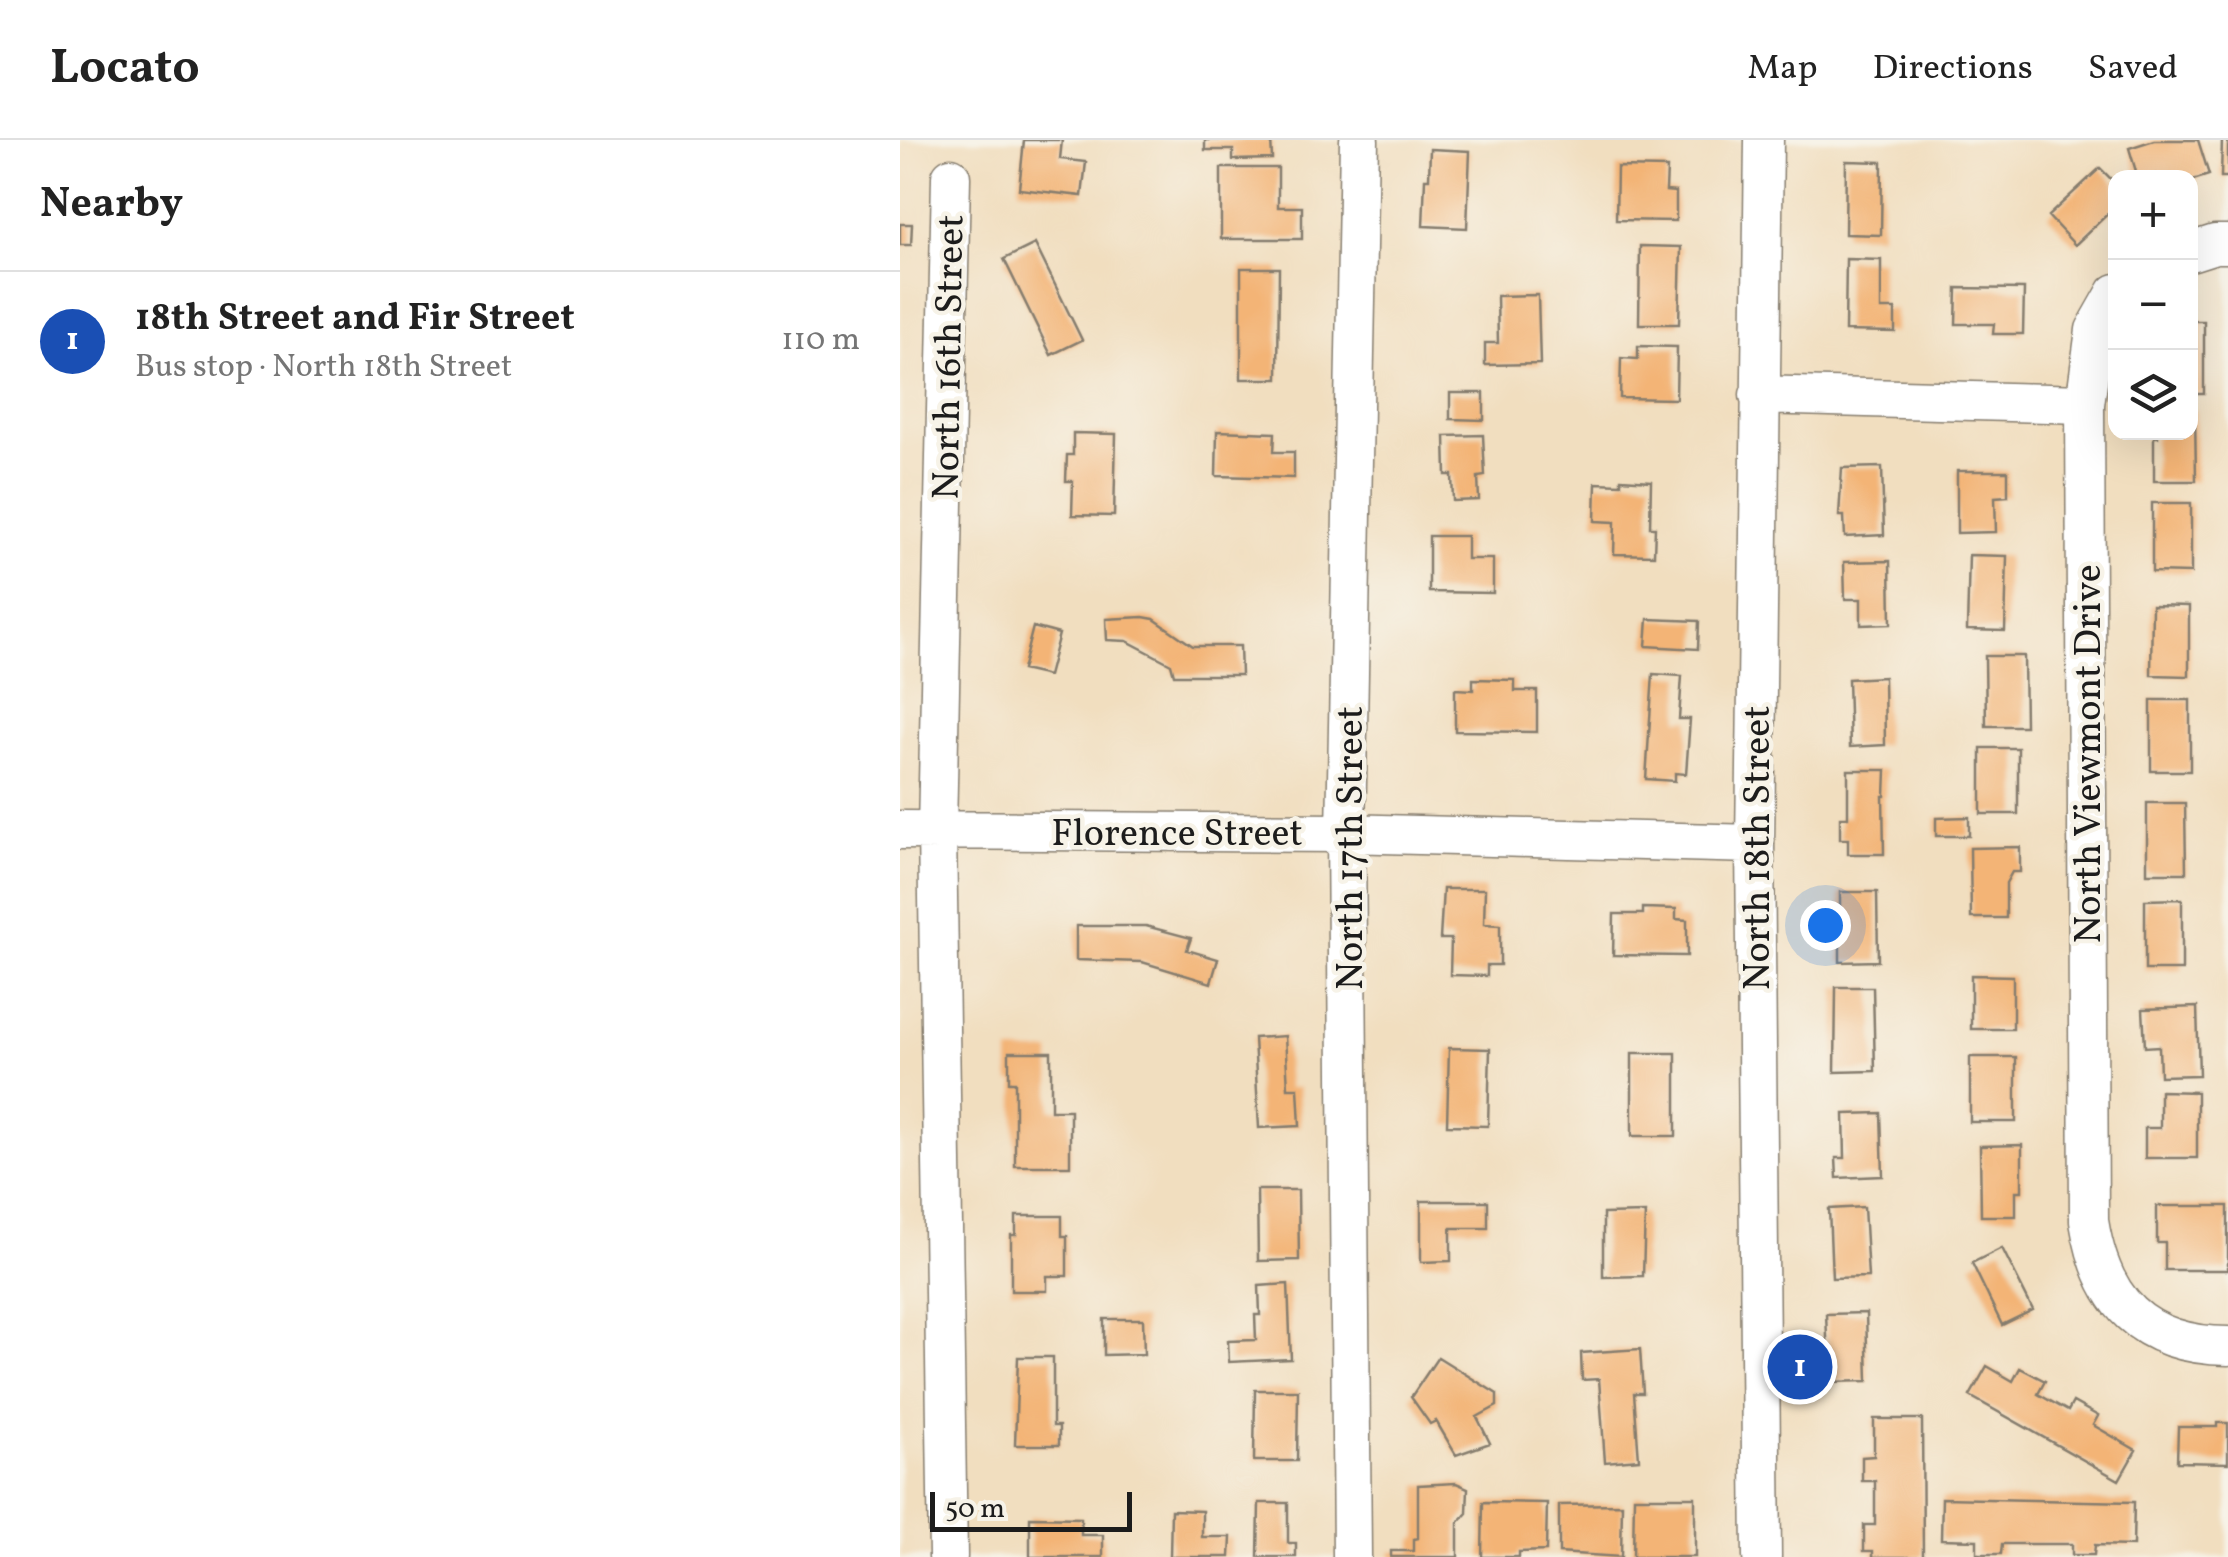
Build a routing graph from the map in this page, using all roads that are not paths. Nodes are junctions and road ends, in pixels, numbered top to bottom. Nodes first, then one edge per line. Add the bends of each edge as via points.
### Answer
1 (1360, 140) edge
2 (1764, 140) edge
3 (951, 177) dead end
4 (2228, 244) edge
5 (2198, 249) edge
6 (2108, 307) edge
7 (1759, 395) junction
8 (2085, 404) junction
9 (918, 830) edge
10 (1346, 833) junction
11 (1754, 844) junction
12 (2228, 1346) edge
13 (948, 1557) edge
14 (1352, 1557) edge
15 (1762, 1557) edge

1 - 10 street, North 17th Street
2 - 7 street, North 18th Street
3 - 9 street, North 16th Street
4 - 5 street
6 - 8 street, North Viewmont Drive via 2095,330
7 - 8 street
7 - 11 street, North 18th Street
8 - 12 street, North Viewmont Drive via 2094,1254 2110,1291 2134,1319 2176,1338
9 - 10 street, Florence Street
9 - 13 street, North 16th Street
10 - 11 street, Florence Street
10 - 14 street, North 17th Street
11 - 15 street, North 18th Street

